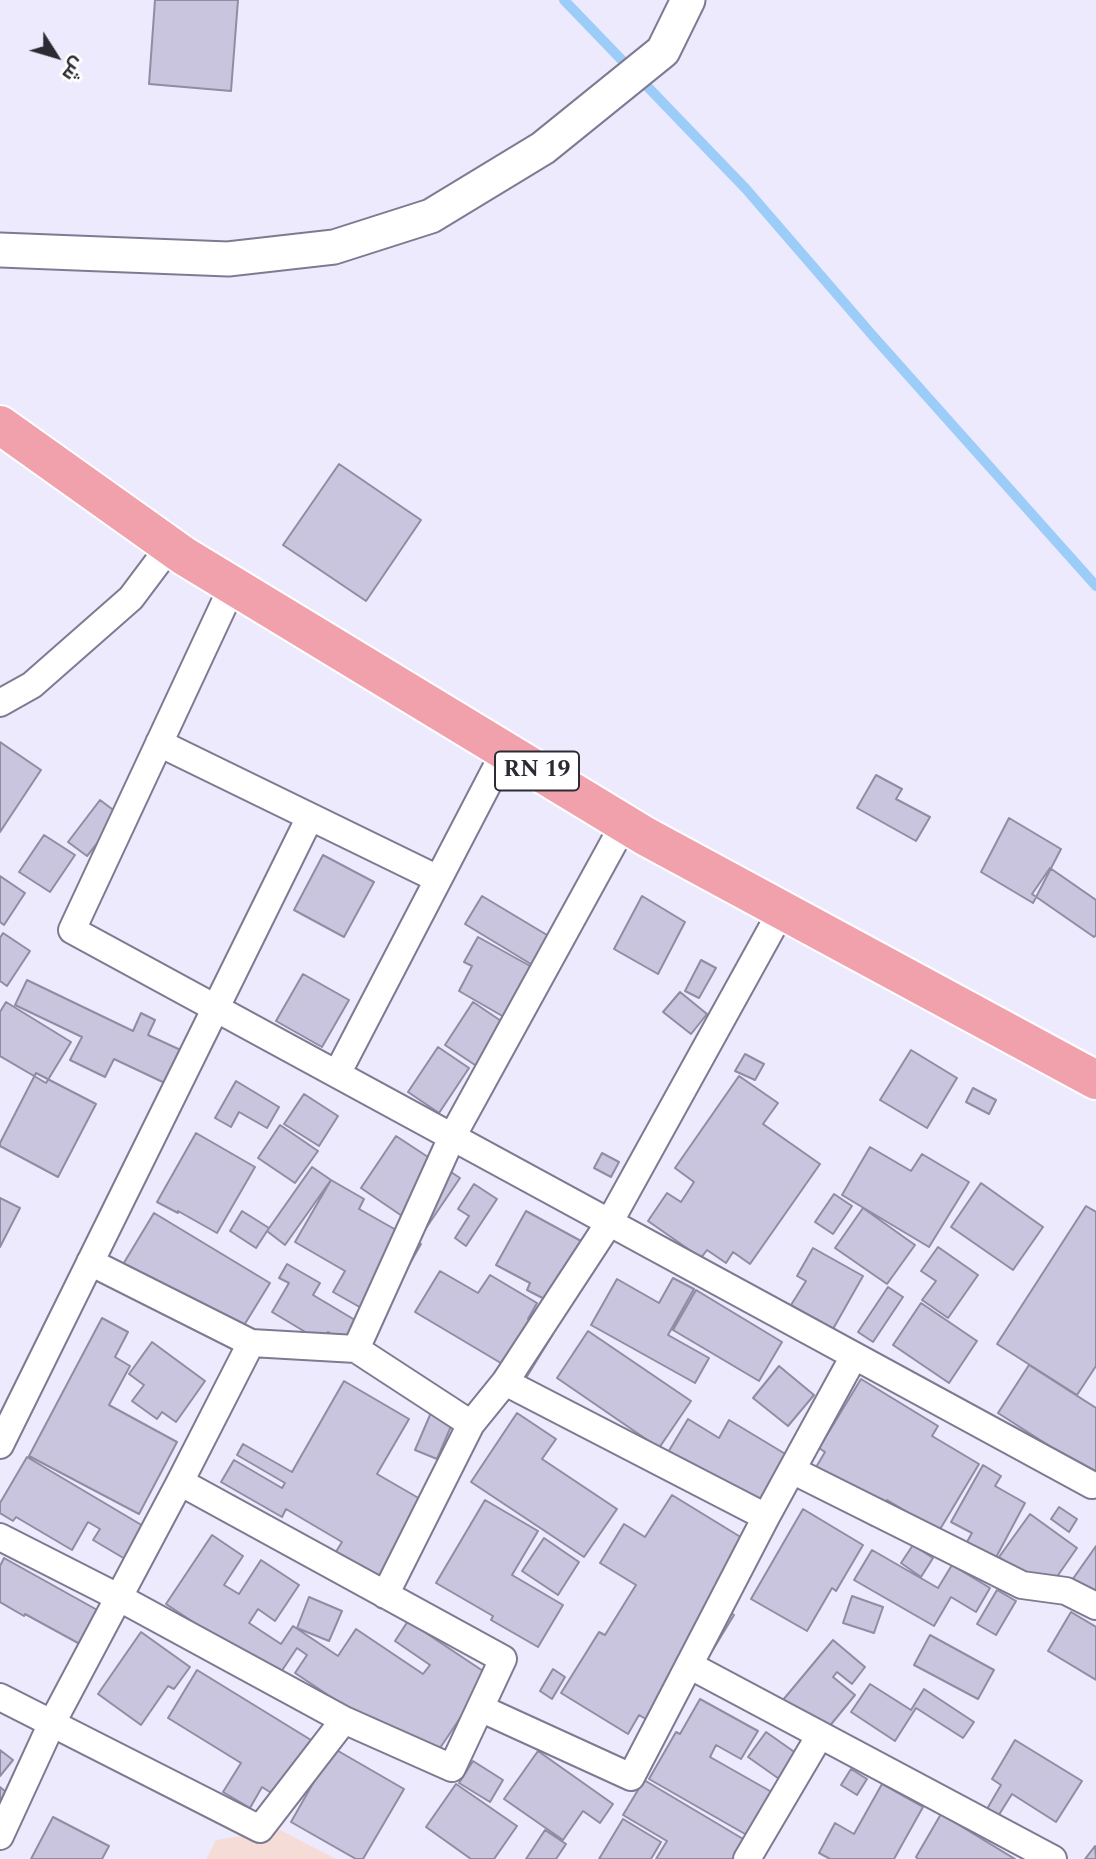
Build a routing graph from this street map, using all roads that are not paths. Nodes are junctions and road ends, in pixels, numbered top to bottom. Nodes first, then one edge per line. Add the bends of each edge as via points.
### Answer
1 (688, 0) edge
2 (0, 250) edge
3 (0, 425) edge
4 (170, 546) junction
5 (233, 585) junction
6 (0, 703) edge
7 (159, 743) junction
8 (505, 751) junction
9 (310, 817) junction
10 (624, 824) junction
11 (438, 879) junction
12 (782, 910) junction
13 (215, 1008) junction
14 (337, 1074) junction
15 (1096, 1080) edge
16 (452, 1137) junction
17 (609, 1223) junction
18 (90, 1262) junction
19 (251, 1343) junction
20 (356, 1349) junction
21 (854, 1356) junction
22 (505, 1382) junction
23 (471, 1424) junction
24 (0, 1445) edge
25 (792, 1470) junction
26 (180, 1482) junction
27 (1091, 1485) dead end
28 (766, 1517) junction
29 (0, 1537) edge
30 (385, 1595) junction
31 (118, 1597) junction
32 (1096, 1606) edge
33 (689, 1665) junction
34 (0, 1697) edge
35 (480, 1708) junction
36 (344, 1720) junction
37 (52, 1723) junction
38 (820, 1735) junction
39 (0, 1836) edge
40 (747, 1859) edge
41 (1053, 1859) edge

1 - 2 street via 663,51 543,148 431,216 334,247 228,259
3 - 4 main road, RN 19
4 - 5 main road, RN 19
4 - 6 street via 131,598 32,685
5 - 7 street
5 - 8 main road, RN 19
7 - 9 street
7 - 13 street via 72,930
8 - 10 main road, RN 19
8 - 11 street
9 - 11 street
9 - 13 street
10 - 12 main road, RN 19
10 - 16 street
11 - 14 street
12 - 15 main road, RN 19
12 - 17 street
13 - 14 street
13 - 18 street
14 - 16 street
16 - 17 street
16 - 20 street
17 - 21 street
17 - 22 street
18 - 19 street
18 - 24 street
19 - 20 street
19 - 26 street
20 - 23 street
21 - 25 street
21 - 27 street
22 - 23 street
22 - 28 street
23 - 30 street
25 - 28 street
25 - 32 street via 1022,1585 1066,1591
26 - 30 street
26 - 31 street
28 - 33 street
29 - 31 street
30 - 35 street via 503,1659
31 - 36 street
31 - 37 street
33 - 35 street via 631,1777
33 - 38 street
34 - 37 street
35 - 36 street via 452,1768
36 - 37 street via 260,1829
37 - 39 street
38 - 40 street
38 - 41 street

